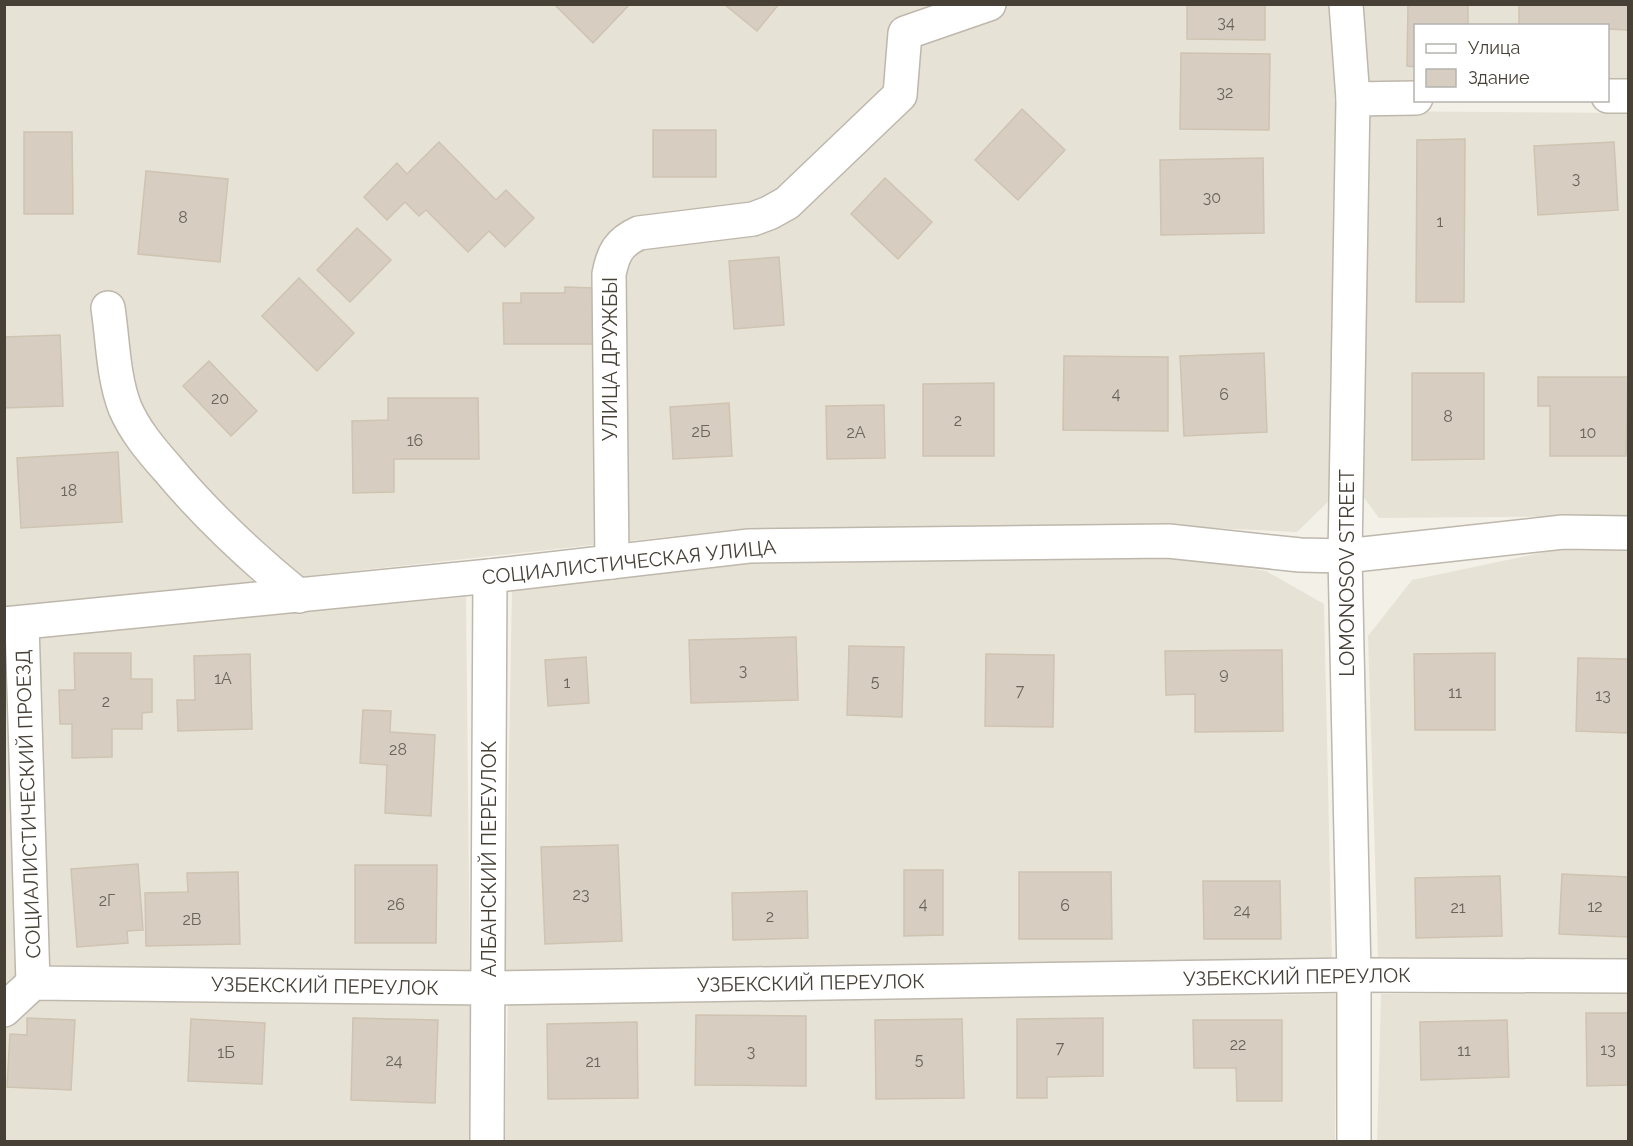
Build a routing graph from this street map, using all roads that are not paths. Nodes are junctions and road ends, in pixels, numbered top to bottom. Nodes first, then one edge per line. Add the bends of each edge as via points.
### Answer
1 (989, 4) edge
2 (1346, 4) edge
3 (1609, 96) edge
4 (1629, 96) edge
5 (1414, 98) edge
6 (1353, 99) junction
7 (108, 308) dead end
8 (1629, 533) edge
9 (1345, 556) junction
10 (612, 562) junction
11 (490, 576) junction
12 (299, 596) junction
13 (14, 624) edge
14 (1354, 975) junction
15 (1629, 976) edge
16 (33, 983) junction
17 (489, 988) junction
18 (4, 1010) edge
19 (487, 1142) edge
20 (1354, 1142) edge

1 - 10 street, УЛИЦА ДРУЖБЫ via 905,33 900,95 787,203 753,219 639,233 624,240 612,256
2 - 6 street, LOMONOSOV STREET
3 - 4 street
5 - 6 street
6 - 9 street, LOMONOSOV STREET
7 - 12 street via 120,388 142,440 247,554
8 - 9 street, СОЦИАЛИСТИЧЕСКАЯ УЛИЦА via 1563,532
9 - 10 street, СОЦИАЛИСТИЧЕСКАЯ УЛИЦА via 1168,541 749,546
9 - 14 street, LOMONOSOV STREET
10 - 11 street, СОЦИАЛИСТИЧЕСКАЯ УЛИЦА
11 - 12 street, СОЦИАЛИСТИЧЕСКАЯ УЛИЦА
11 - 17 street, АЛБАНСКИЙ ПЕРЕУЛОК
12 - 13 street, СОЦИАЛИСТИЧЕСКАЯ УЛИЦА
13 - 16 street, СОЦИАЛИСТИЧЕСКИЙ ПРОЕЗД
14 - 15 street, УЗБЕКСКИЙ ПЕРЕУЛОК
14 - 17 street, УЗБЕКСКИЙ ПЕРЕУЛОК
14 - 20 street, LOMONOSOV STREET
16 - 17 street, УЗБЕКСКИЙ ПЕРЕУЛОК
16 - 18 street
17 - 19 street, АЛБАНСКИЙ ПЕРЕУЛОК

